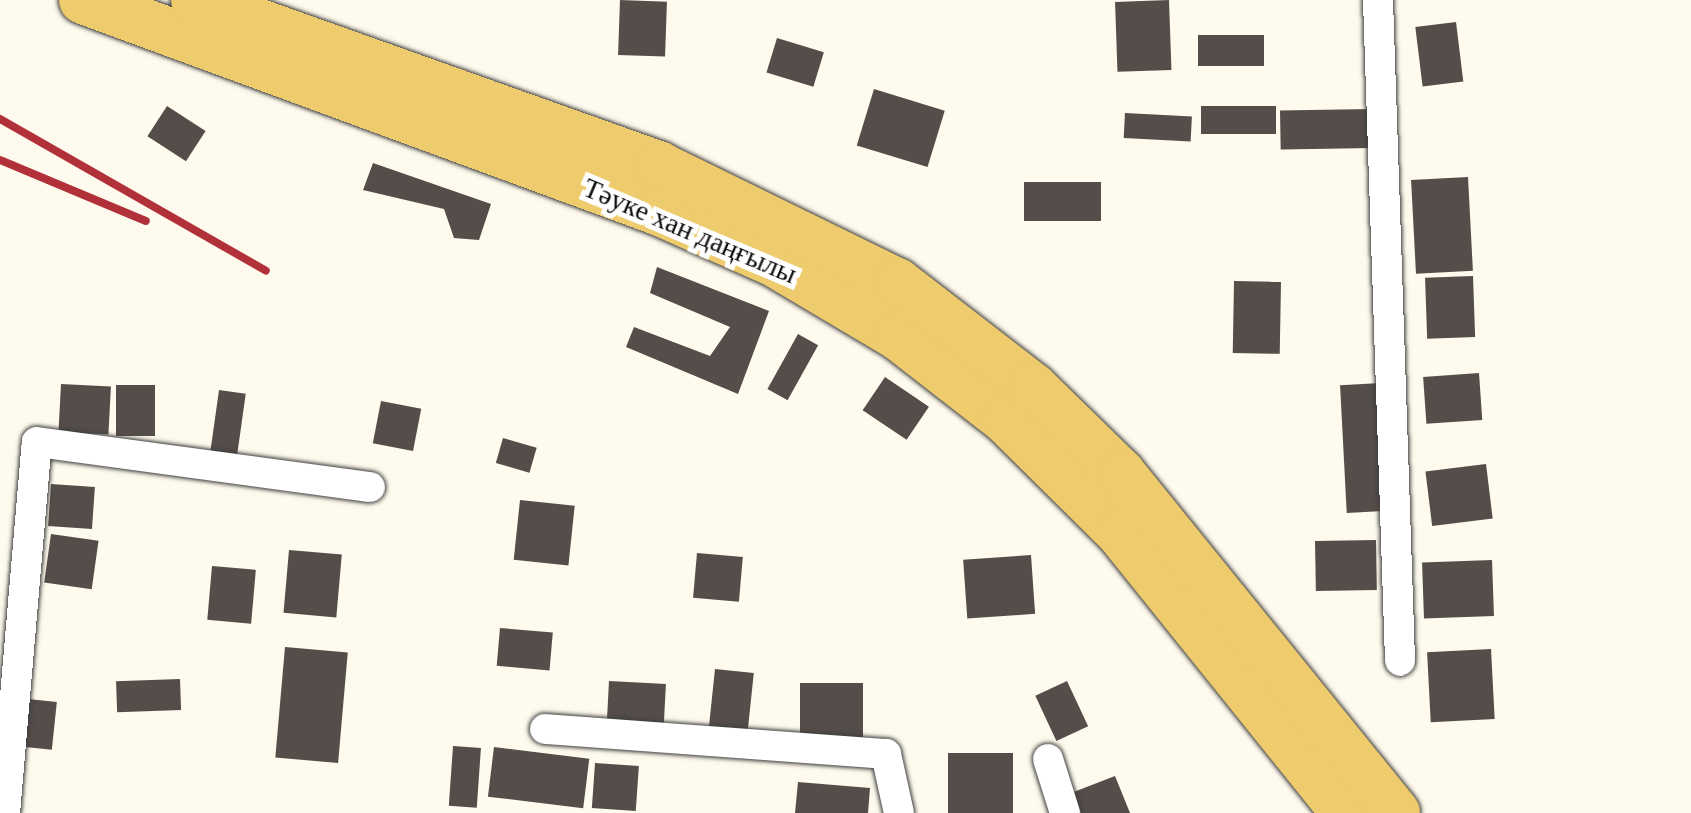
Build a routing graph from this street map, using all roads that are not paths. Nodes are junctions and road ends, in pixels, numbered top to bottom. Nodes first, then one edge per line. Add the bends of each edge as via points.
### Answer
1 (83, 0) edge
2 (195, 0) edge
3 (1378, 0) edge
4 (370, 488) dead end
5 (1400, 661) dead end
6 (545, 728) dead end
7 (1048, 759) dead end
8 (5, 813) edge
9 (900, 813) edge
10 (1065, 813) edge
11 (1345, 813) edge
12 (1396, 813) edge

1 - 11 main road, Тәуке хан даңғылы via 660,212 774,262 898,336 1006,420 1120,533
2 - 12 main road, Тәуке хан даңғылы via 660,166 897,282 1033,387 1120,473
3 - 5 street
4 - 8 street via 37,442
6 - 9 street via 886,754
7 - 10 street

